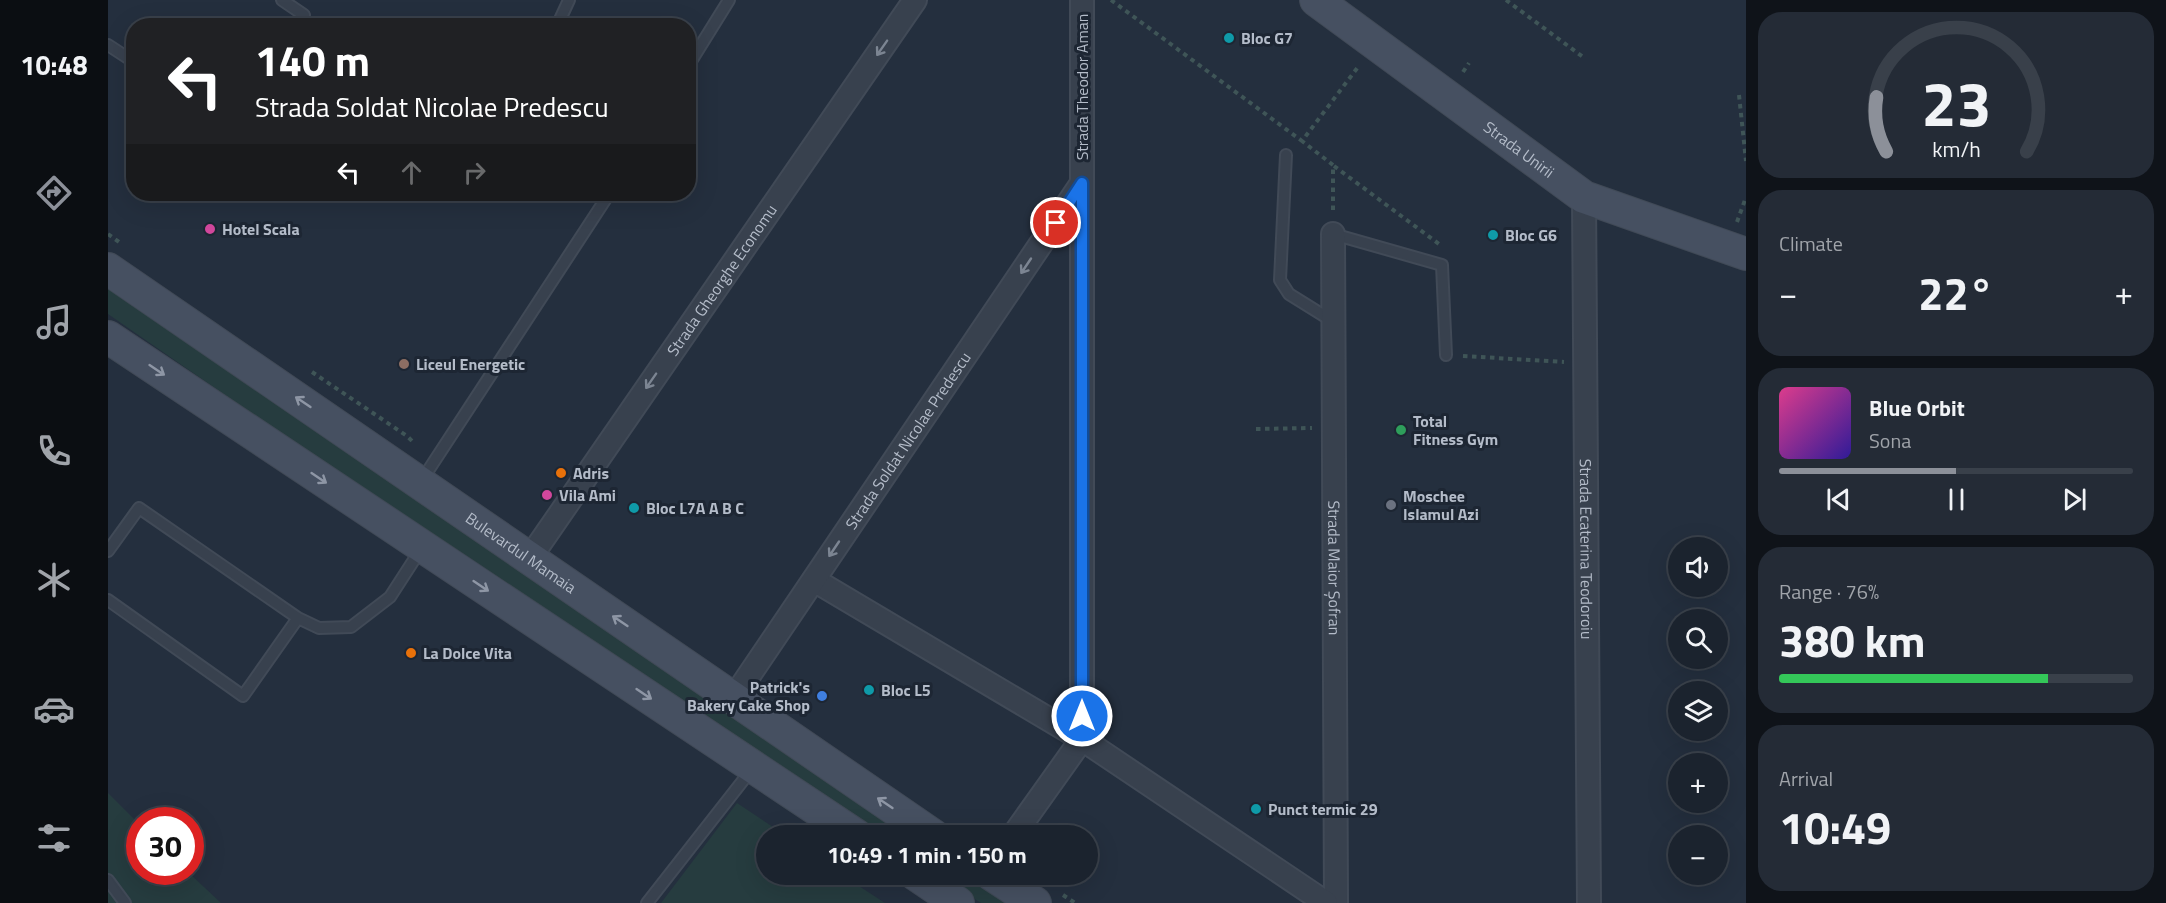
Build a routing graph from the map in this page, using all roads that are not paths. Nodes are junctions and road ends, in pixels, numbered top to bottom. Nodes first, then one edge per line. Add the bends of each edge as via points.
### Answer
1 (282, 0) edge
2 (569, 0) edge
3 (729, 0) edge
4 (915, 0) edge
5 (1083, 0) edge
6 (1327, 4) edge
7 (304, 15) dead end
8 (561, 18) edge
9 (108, 45) edge
10 (696, 53) edge
11 (126, 57) edge
12 (1286, 156) dead end
13 (1082, 183) junction
14 (1584, 197) junction
15 (604, 201) edge
16 (1333, 234) joint
17 (1746, 254) edge
18 (111, 273) edge
19 (1334, 322) junction
20 (108, 337) edge
21 (1446, 355) road end
22 (420, 483) junction
23 (422, 546) junction
24 (108, 551) edge
25 (529, 559) junction
26 (814, 580) junction
27 (108, 600) edge
28 (298, 618) junction
29 (734, 699) junction
30 (1082, 739) junction
31 (754, 767) junction
32 (841, 825) edge
33 (918, 825) edge
34 (1021, 825) edge
35 (108, 880) edge
36 (931, 885) edge
37 (1008, 885) edge
38 (125, 903) edge
39 (647, 903) edge
40 (958, 903) edge
41 (1035, 903) edge
42 (1326, 903) edge
43 (1336, 903) edge
44 (1589, 903) edge

1 - 7 lane
2 - 8 lane
3 - 10 lane
4 -> 25 street, Strada Gheorghe Economu
5 - 13 street, Strada Theodor Aman
6 - 14 main road, Strada Unirii via 1375,45
9 - 11 lane
12 - 19 lane via 1280,280 1289,294
13 -> 26 street, Strada Soldat Nicolae Predescu
13 - 30 street, Strada Theodor Aman
14 - 17 main road, Strada Unirii
14 - 44 street, Strada Ecaterina Teodoroiu
15 - 22 lane
16 - 19 street, Strada Maior Șofran
16 - 21 lane via 1442,265
22 -> 18 main road, Bulevardul Mamaia
19 - 43 street, Strada Maior Șofran
20 -> 23 main road
22 - 25 main road, Bulevardul Mamaia
23 - 28 lane via 390,597 351,627 319,628
23 -> 31 main road
24 - 28 lane via 139,508
29 -> 25 main road, Bulevardul Mamaia
26 - 29 street, Strada Soldat Nicolae Predescu
26 - 30 street
27 - 28 lane via 243,696
33 -> 29 main road, Bulevardul Mamaia
30 - 34 street
30 - 42 street
31 - 32 main road
31 - 39 lane
35 - 38 lane
36 - 40 main road
37 - 41 main road

